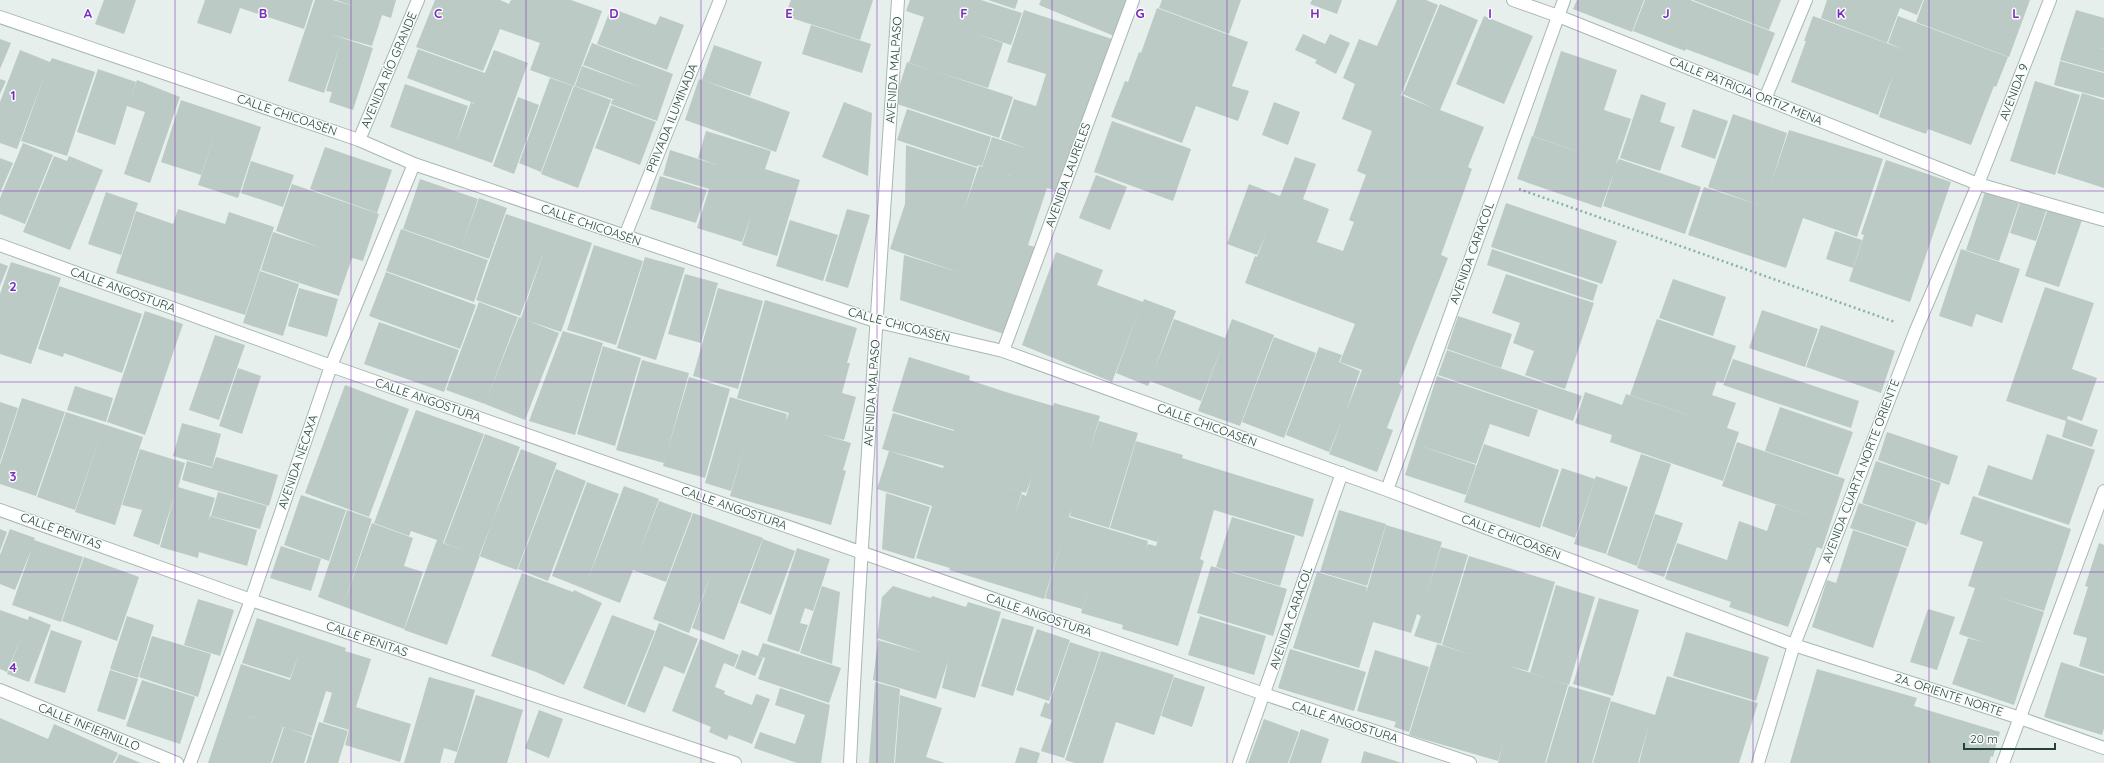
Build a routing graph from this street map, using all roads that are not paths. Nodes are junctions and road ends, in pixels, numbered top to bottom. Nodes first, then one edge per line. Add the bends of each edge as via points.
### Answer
1 (418, 0) edge
2 (720, 0) edge
3 (898, 0) edge
4 (1133, 0) edge
5 (1513, 0) edge
6 (1564, 0) edge
7 (1806, 0) edge
8 (2050, 0) edge
9 (1558, 16) junction
10 (0, 18) edge
11 (1765, 99) junction
12 (359, 140) junction
13 (414, 164) junction
14 (1978, 184) junction
15 (2104, 220) edge
16 (625, 236) junction
17 (0, 245) edge
18 (878, 322) junction
19 (1003, 351) junction
20 (331, 366) junction
21 (1342, 474) junction
22 (1387, 490) junction
23 (2104, 491) edge
24 (0, 510) edge
25 (860, 552) junction
26 (251, 600) junction
27 (1794, 645) junction
28 (0, 690) edge
29 (1264, 694) junction
30 (2020, 718) junction
31 (2104, 748) edge
32 (178, 763) edge
33 (190, 763) edge
34 (735, 763) edge
35 (850, 763) edge
36 (1239, 763) edge
37 (1470, 763) edge
38 (1758, 763) edge
39 (2003, 763) edge

1 - 12 street, AVENIDA RÍO GRANDE
2 - 16 street, PRIVADA ILUMINADA
3 - 18 street, AVENIDA MALPASO
4 - 19 street, AVENIDA LAURELES
5 - 9 street, CALLE PATRICIA ORTIZ MENA
6 - 9 street, AVENIDA CARACOL
7 - 11 street
8 - 14 street, AVENIDA 9
9 - 11 street, CALLE PATRICIA ORTIZ MENA
9 - 22 street, AVENIDA CARACOL
10 - 12 street, CALLE CHICOASÉN
11 - 14 street, CALLE PATRICIA ORTIZ MENA
12 - 13 street, CALLE CHICOASÉN
13 - 16 street, CALLE CHICOASÉN
13 - 20 street, AVENIDA NECAXA
14 - 15 street, CALLE PATRICIA ORTIZ MENA
14 - 27 street, AVENIDA CUARTA NORTE ORIENTE via 1916,330
16 - 18 street, CALLE CHICOASÉN
17 - 20 street, CALLE ANGOSTURA
18 - 19 street, CALLE CHICOASÉN
18 - 25 street, AVENIDA MALPASO
19 - 21 street, CALLE CHICOASÉN
20 - 25 street, CALLE ANGOSTURA
20 - 26 street, AVENIDA NECAXA
21 - 22 street, CALLE CHICOASÉN
21 - 29 street, AVENIDA CARACOL
22 - 27 street, CALLE CHICOASÉN
23 - 30 street
24 - 26 street, CALLE PENITAS
25 - 29 street, CALLE ANGOSTURA
25 - 35 street, AVENIDA MALPASO
26 - 33 street, AVENIDA NECAXA
26 - 34 street, CALLE PENITAS
27 - 30 street, 2A. ORIENTE NORTE
27 - 38 street, AVENIDA CUARTA NORTE ORIENTE
28 - 32 street, CALLE INFIERNILLO
29 - 36 street, AVENIDA CARACOL
29 - 37 street, CALLE ANGOSTURA
30 - 31 street, 2A. ORIENTE NORTE
30 - 39 street

